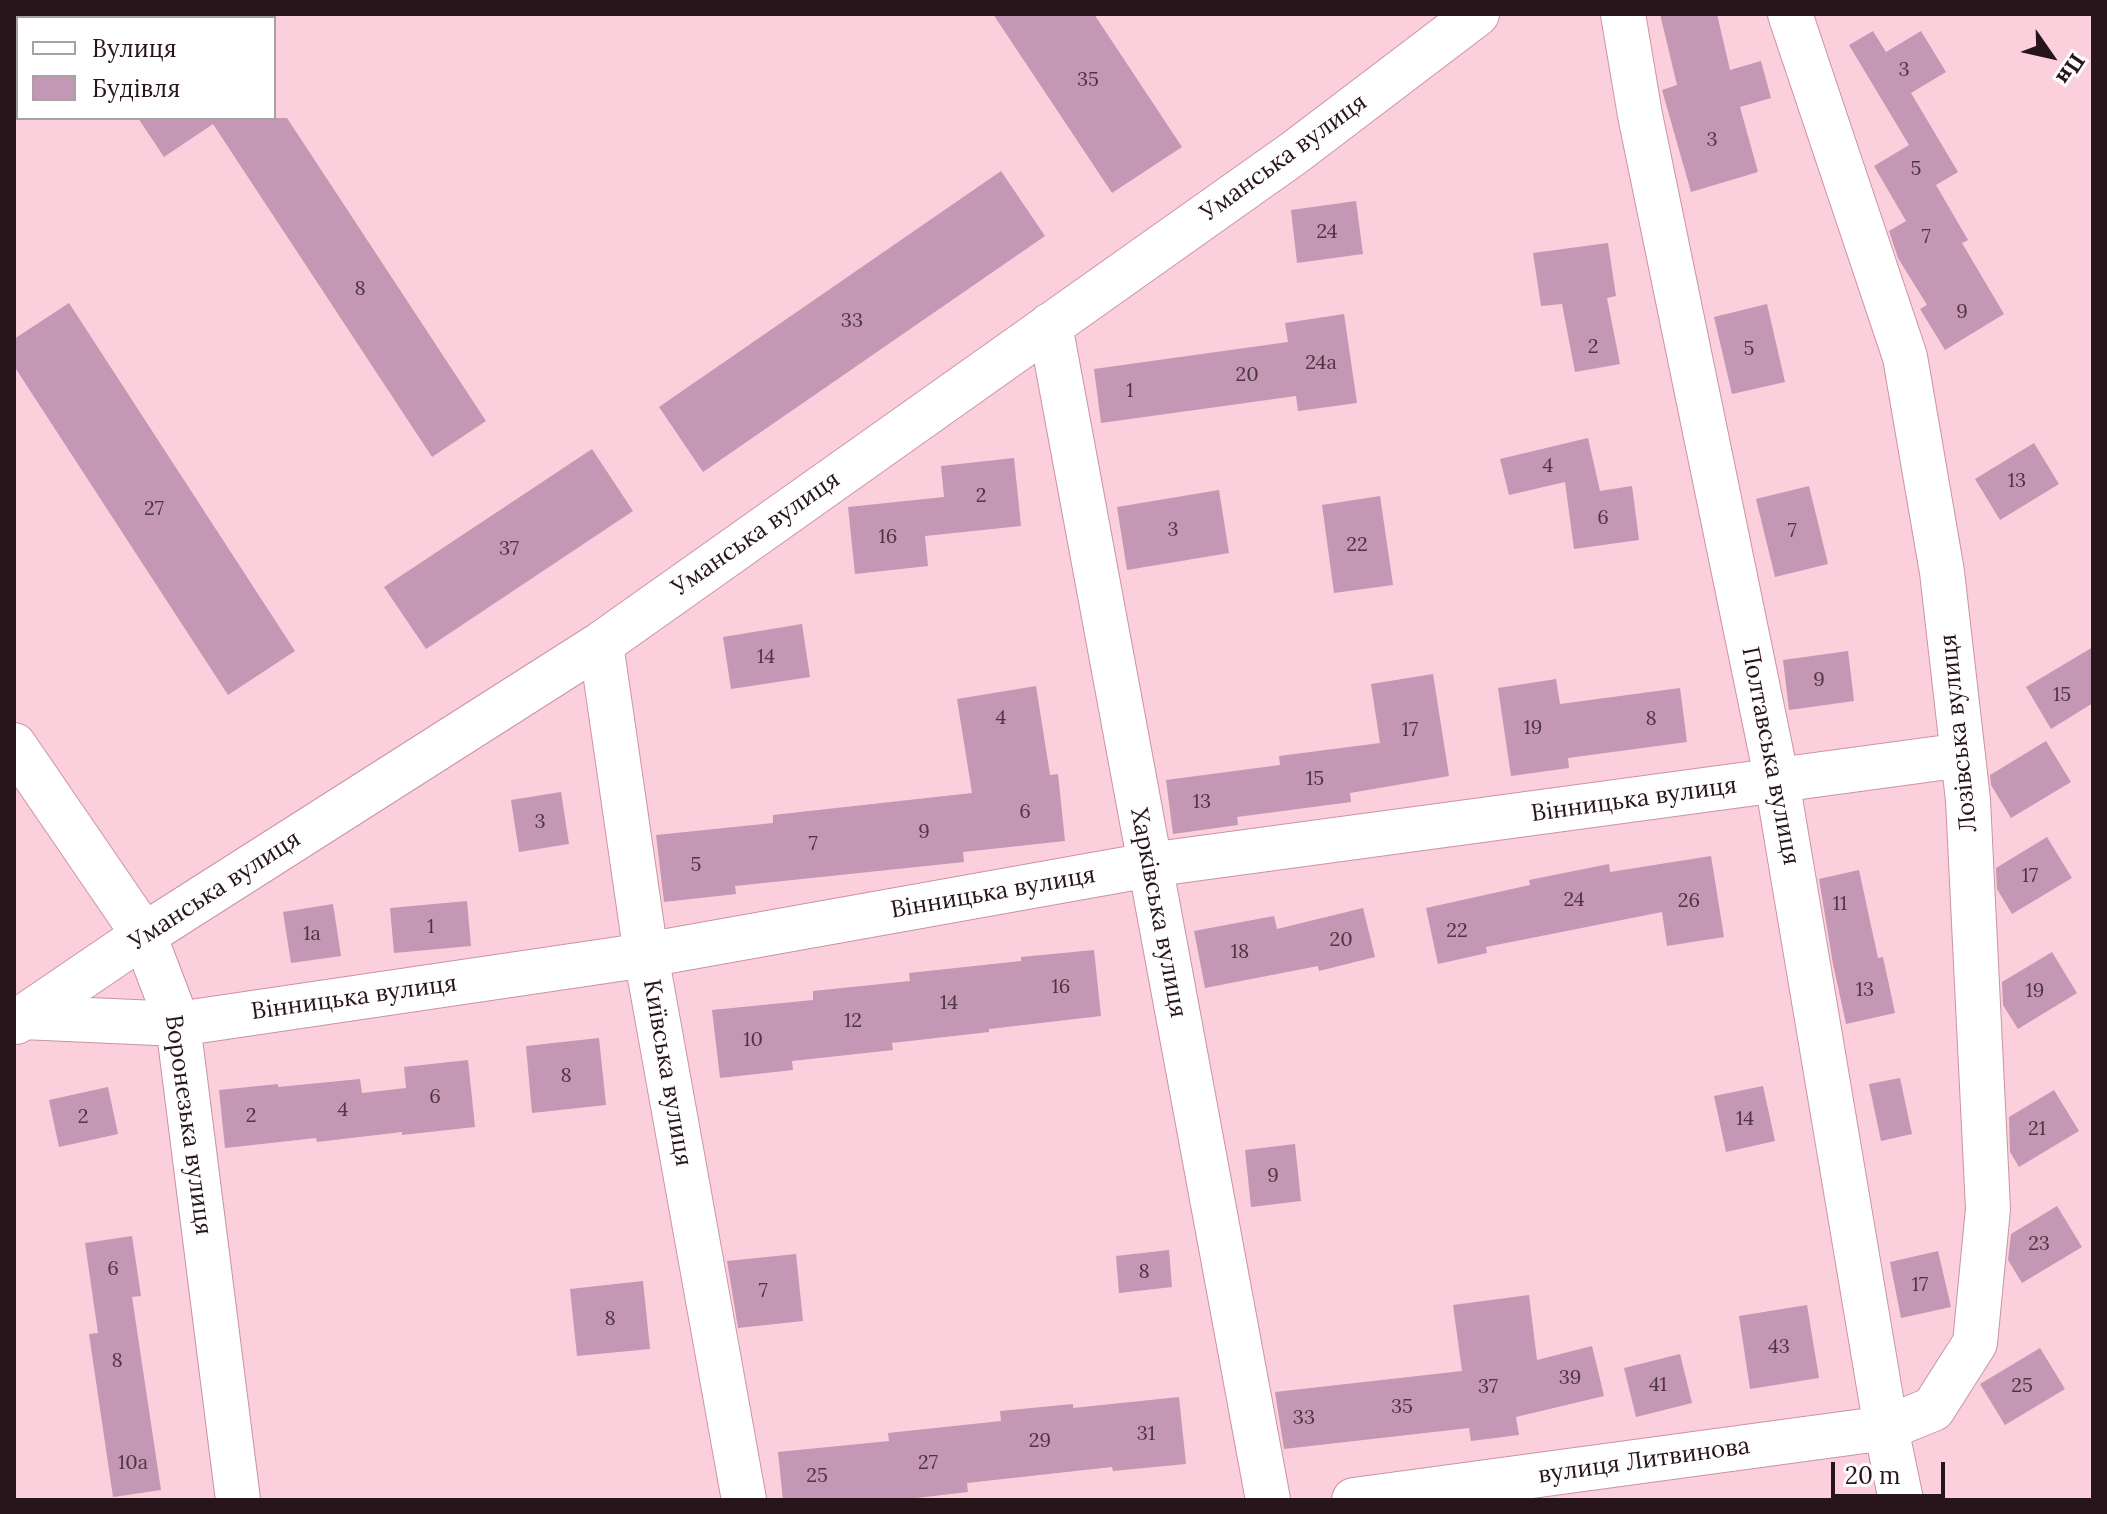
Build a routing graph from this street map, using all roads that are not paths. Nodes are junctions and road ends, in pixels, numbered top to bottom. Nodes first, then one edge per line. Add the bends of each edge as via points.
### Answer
1 (1477, 14) edge
2 (1623, 14) edge
3 (1790, 14) edge
4 (1050, 325) junction
5 (601, 644) junction
6 (14, 745) edge
7 (1963, 755) junction
8 (1777, 781) junction
9 (1149, 865) junction
10 (144, 935) junction
11 (646, 955) junction
12 (19, 1020) edge
13 (178, 1024) junction
14 (1886, 1428) junction
15 (238, 1500) edge
16 (744, 1500) edge
17 (1268, 1500) edge
18 (1354, 1500) edge
19 (1901, 1500) edge

1 - 4 street, Уманська вулиця via 1294,153
2 - 8 street, Полтавська вулиця
3 - 7 street, Лозівська вулиця via 1905,357 1942,572
4 - 5 street, Уманська вулиця
4 - 9 street, Харківська вулиця
5 - 10 street, Уманська вулиця
5 - 11 street, Київська вулиця
6 - 10 street, Воронезька вулиця
7 - 8 street, Вінницька вулиця
7 - 14 street, Лозівська вулиця via 1988,1209 1975,1343 1933,1409
8 - 9 street, Вінницька вулиця
8 - 14 street, Полтавська вулиця
9 - 11 street, Вінницька вулиця
9 - 17 street, Харківська вулиця
10 - 12 street, Уманська вулиця
10 - 13 street, Воронезька вулиця
11 - 13 street, Вінницька вулиця
11 - 16 street, Київська вулиця
12 - 13 street, Вінницька вулиця
13 - 15 street, Воронезька вулиця
14 - 18 street, вулиця Литвинова
14 - 19 street, Полтавська вулиця

